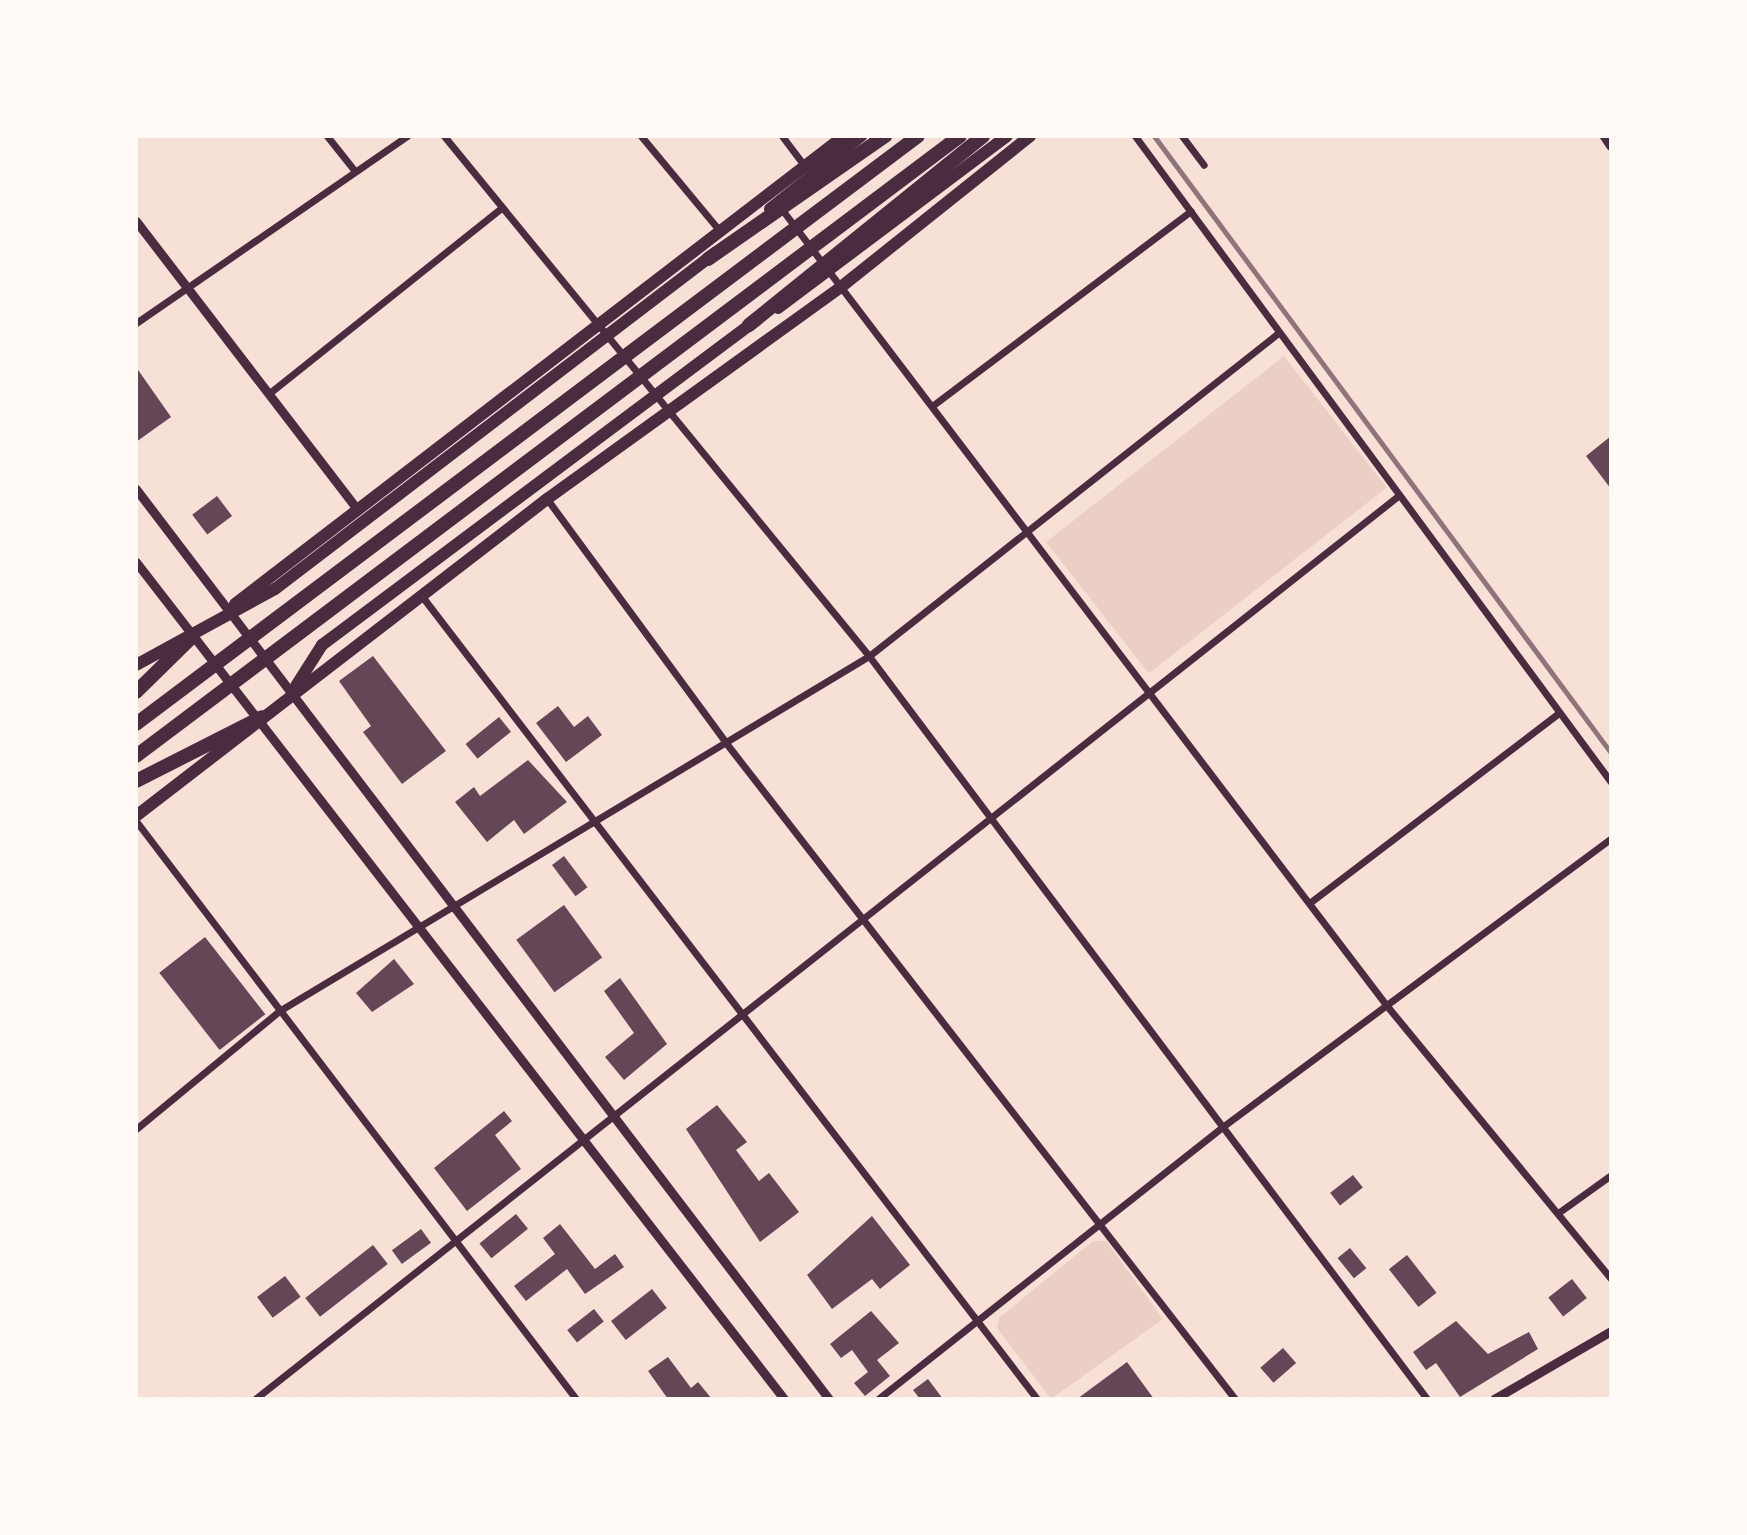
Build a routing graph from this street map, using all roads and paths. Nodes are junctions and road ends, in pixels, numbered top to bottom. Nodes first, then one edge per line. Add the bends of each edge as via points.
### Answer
1 (327, 136) edge
2 (407, 136) edge
3 (444, 136) edge
4 (641, 136) edge
5 (782, 136) edge
6 (844, 136) edge
7 (861, 136) edge
8 (885, 136) edge
9 (918, 136) edge
10 (960, 136) edge
11 (983, 136) edge
12 (1007, 136) edge
13 (1030, 136) edge
14 (1135, 136) edge
15 (1182, 136) edge
16 (1605, 136) edge
17 (1611, 145) edge
18 (1204, 165) dead end
19 (805, 166) junction
20 (354, 170) junction
21 (769, 192) junction
22 (501, 208) junction
23 (1191, 211) junction
24 (136, 221) edge
25 (719, 230) junction
26 (708, 259) junction
27 (187, 285) junction
28 (841, 287) junction
29 (136, 323) edge
30 (595, 323) junction
31 (749, 325) junction
32 (1277, 334) junction
33 (272, 391) junction
34 (932, 406) junction
35 (673, 413) junction
36 (136, 489) edge
37 (1398, 496) junction
38 (547, 499) junction
39 (355, 506) junction
40 (1029, 529) junction
41 (136, 562) edge
42 (421, 595) junction
43 (228, 611) junction
44 (193, 636) junction
45 (869, 656) junction
46 (136, 665) edge
47 (1150, 690) junction
48 (136, 692) edge
49 (289, 696) junction
50 (1559, 713) junction
51 (262, 717) junction
52 (136, 724) edge
53 (726, 743) junction
54 (136, 756) edge
55 (136, 781) edge
56 (1611, 782) edge
57 (990, 816) junction
58 (136, 818) edge
59 (596, 823) junction
60 (1611, 838) edge
61 (1312, 901) junction
62 (456, 909) junction
63 (864, 918) junction
64 (423, 928) junction
65 (1387, 1006) junction
66 (279, 1011) junction
67 (741, 1014) junction
68 (613, 1114) junction
69 (1225, 1125) junction
70 (136, 1129) edge
71 (583, 1137) junction
72 (1611, 1175) edge
73 (1558, 1213) junction
74 (1101, 1223) junction
75 (456, 1238) junction
76 (1611, 1279) edge
77 (976, 1320) junction
78 (1611, 1331) edge
79 (255, 1399) edge
80 (576, 1399) edge
81 (784, 1399) edge
82 (829, 1399) edge
83 (878, 1399) edge
84 (1037, 1399) edge
85 (1235, 1399) edge
86 (1427, 1399) edge
87 (1494, 1399) edge

1 - 20 street
2 - 20 street
3 - 22 street
4 - 25 street
5 - 19 street
6 - 19 highway
7 - 26 highway
8 - 26 highway
9 - 52 highway
10 - 54 highway
11 - 31 highway
12 - 31 highway via 802,294
13 - 28 highway
14 - 23 street
15 - 18 street
16 - 17 main road
19 - 21 highway
20 - 27 street
21 - 25 highway
21 - 28 street
22 - 30 street
22 - 33 street
23 - 32 street
23 - 34 street
24 - 27 street
25 - 30 highway
26 - 43 highway via 275,589
27 - 29 street
27 - 33 street
28 - 34 street
28 - 35 highway
30 - 35 street
30 - 39 highway
31 - 49 highway via 550,468 322,645
32 - 37 street
32 - 40 street
33 - 39 street
34 - 40 street
35 - 38 highway
35 - 45 street
36 - 43 street
37 - 47 street
37 - 50 street
38 - 42 highway
38 - 53 street
39 - 43 highway
40 - 45 street
40 - 47 street
41 - 44 street
42 - 49 highway
42 - 59 street
43 - 44 highway
43 - 49 street
44 - 46 highway via 162,645
44 - 48 highway
44 - 51 street
45 - 53 street
45 - 57 street
47 - 57 street
47 - 61 street
49 - 51 highway
49 - 62 street
50 - 56 street
50 - 61 street
51 - 55 highway
51 - 58 highway
51 - 64 street
53 - 59 street
53 - 63 street
57 - 63 street
57 - 69 street
58 - 66 street
59 - 62 street
59 - 67 street
60 - 65 street
61 - 65 street
62 - 64 street
62 - 68 street
63 - 67 street
63 - 74 street
64 - 66 street
64 - 71 street
65 - 69 street
65 - 73 street
66 - 70 street
66 - 75 street
67 - 68 street
67 - 77 street
68 - 71 street
68 - 82 street
69 - 74 street
69 - 86 street
71 - 75 street
71 - 81 street
72 - 73 street
73 - 76 street
74 - 77 street
74 - 85 street
75 - 79 street
75 - 80 street
77 - 83 street
77 - 84 street
78 - 87 street

